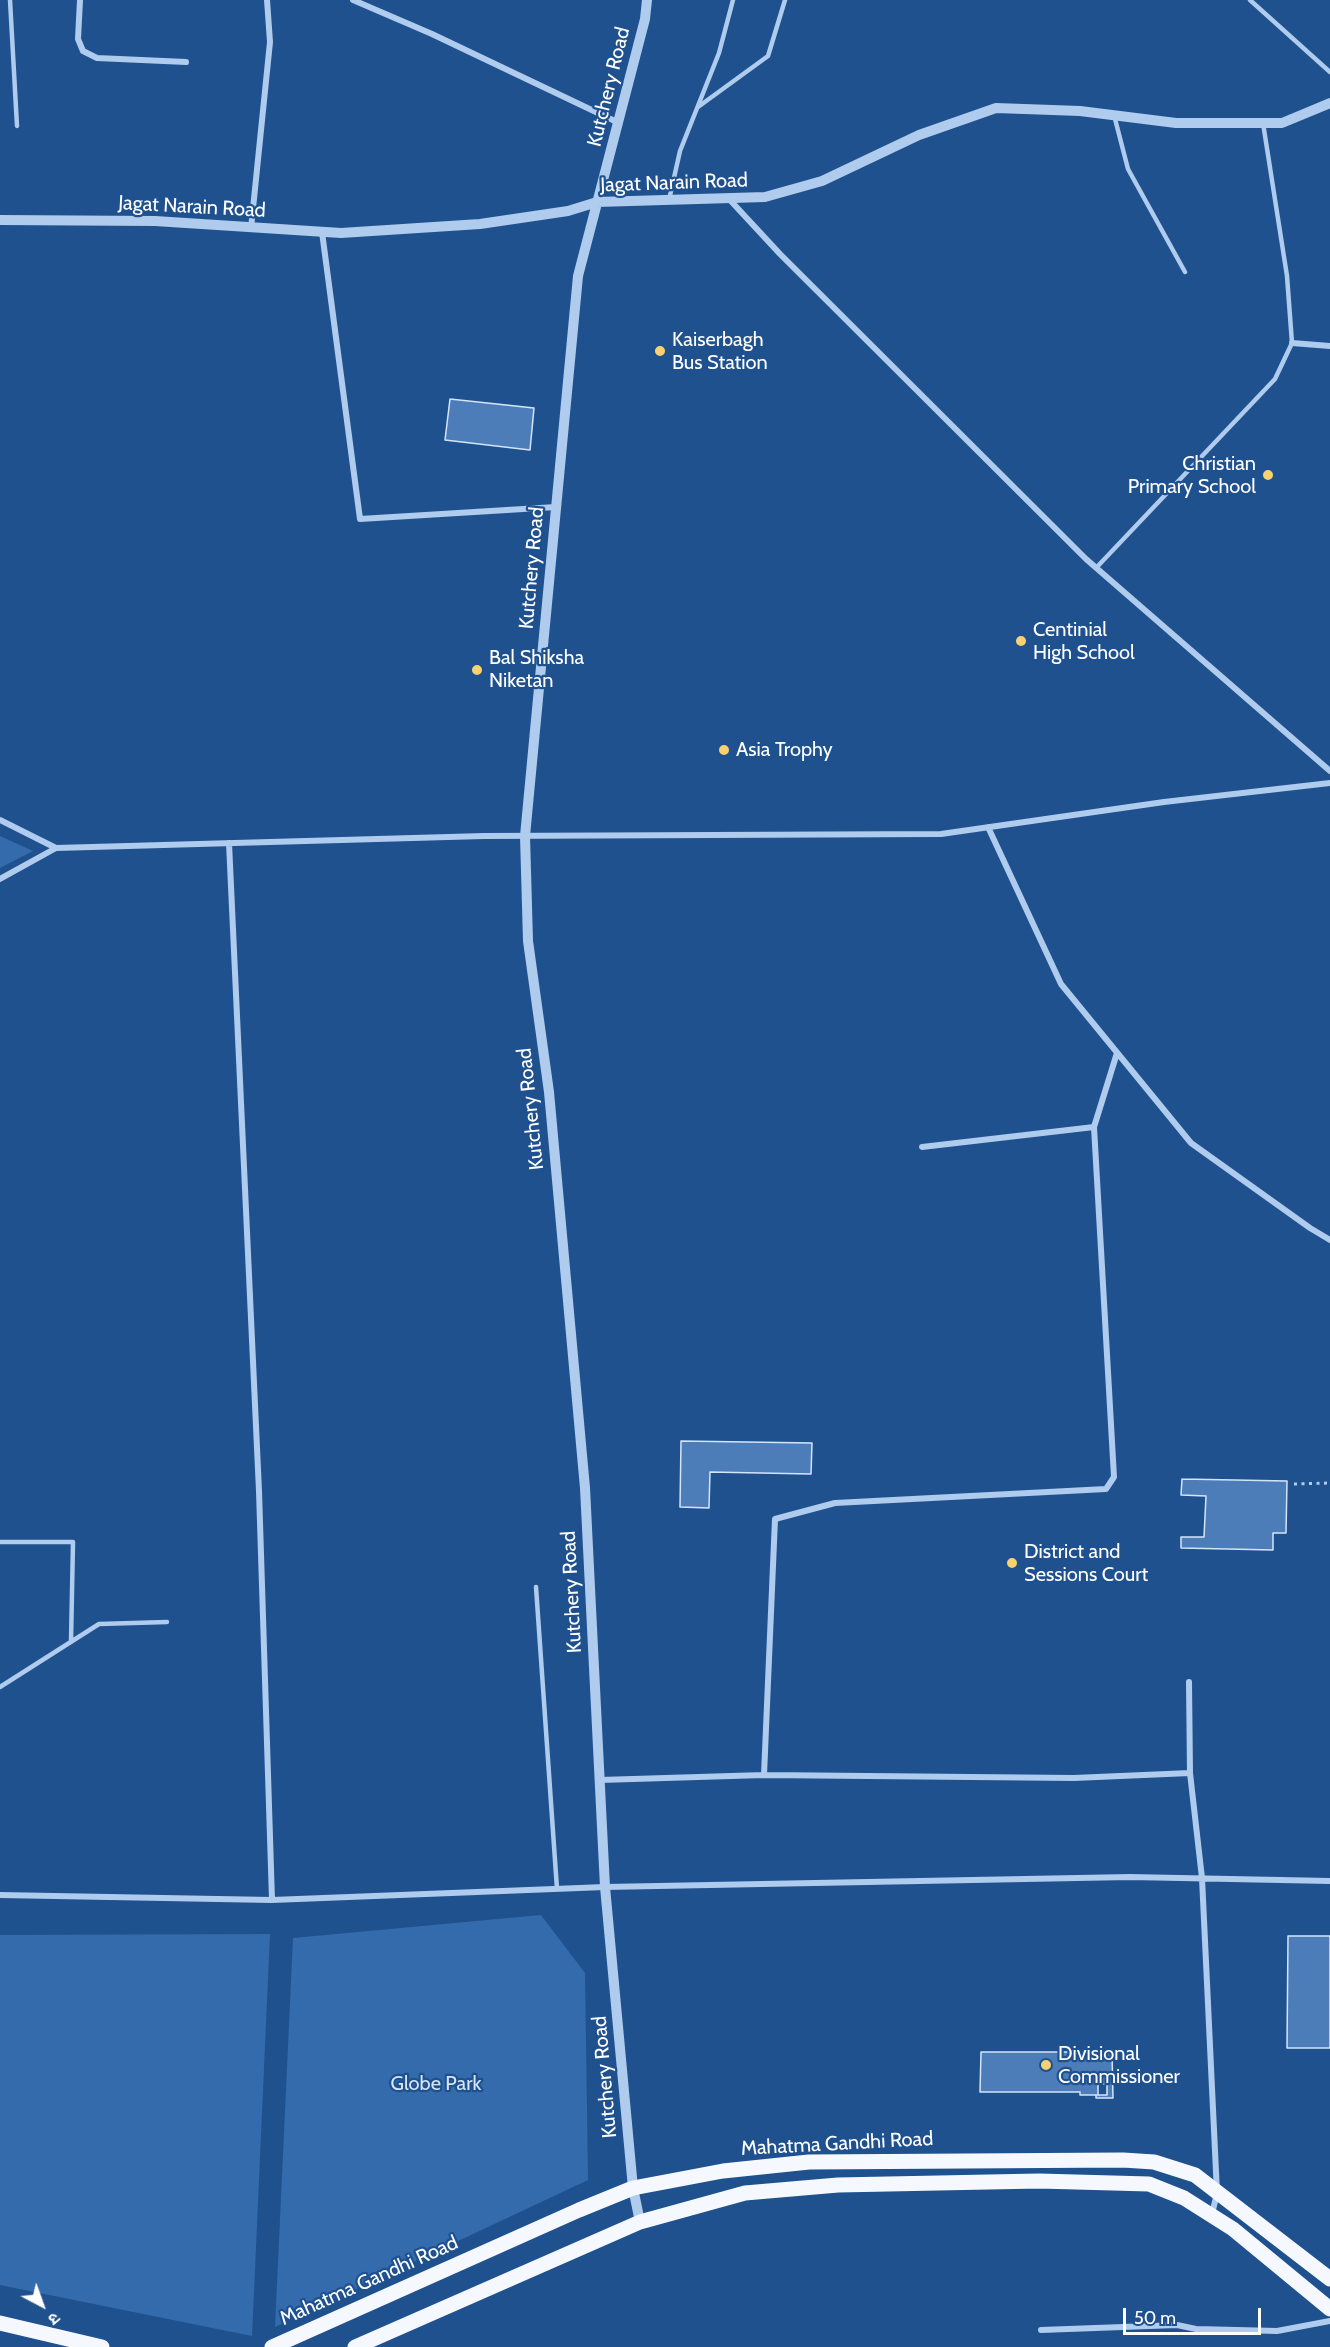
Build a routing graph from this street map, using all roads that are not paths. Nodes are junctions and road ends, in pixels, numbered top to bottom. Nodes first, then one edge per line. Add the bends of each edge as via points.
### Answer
1 (10, 0) edge
2 (80, 0) edge
3 (267, 0) edge
4 (353, 0) edge
5 (647, 0) edge
6 (733, 0) edge
7 (785, 0) edge
8 (1250, 0) edge
9 (186, 62) dead end
10 (1330, 72) edge
11 (1330, 103) edge
12 (698, 108) junction
13 (1114, 115) junction
14 (619, 123) junction
15 (1263, 123) junction
16 (17, 126) dead end
17 (728, 199) junction
18 (669, 200) junction
19 (597, 202) junction
20 (0, 220) edge
21 (251, 228) junction
22 (322, 232) junction
23 (1185, 272) dead end
24 (1292, 343) junction
25 (1330, 346) edge
26 (556, 507) junction
27 (1096, 568) junction
28 (1330, 771) edge
29 (1330, 783) edge
30 (0, 820) edge
31 (988, 827) junction
32 (525, 836) junction
33 (229, 843) junction
34 (56, 848) junction
35 (0, 879) edge
36 (1117, 1053) junction
37 (1094, 1127) junction
38 (922, 1147) dead end
39 (1330, 1240) edge
40 (0, 1542) edge
41 (536, 1587) dead end
42 (167, 1622) dead end
43 (70, 1642) junction
44 (1189, 1682) dead end
45 (0, 1687) edge
46 (1190, 1773) junction
47 (764, 1775) junction
48 (600, 1780) junction
49 (1202, 1878) junction
50 (1330, 1881) edge
51 (605, 1887) junction
52 (556, 1889) junction
53 (0, 1895) edge
54 (272, 1900) junction
55 (969, 2160) junction
56 (972, 2182) junction
57 (633, 2188) junction
58 (1217, 2193) junction
59 (1212, 2215) junction
60 (640, 2222) junction
61 (1330, 2279) edge
62 (1330, 2309) edge
63 (1330, 2322) edge
64 (0, 2323) edge
65 (1041, 2330) dead end
66 (102, 2347) edge
67 (272, 2347) edge
68 (355, 2347) edge

1 - 16 lane
2 - 9 street via 78,39 83,51 97,58
3 - 21 street via 270,42
4 - 14 street
5 - 14 street, Kutchery Road
6 - 12 lane via 719,53
7 - 12 lane via 768,56
8 - 10 lane
11 - 15 street, Jagat Narain Road via 1282,123
12 - 18 lane via 680,151
13 - 15 street, Jagat Narain Road via 1176,123
13 - 17 street, Jagat Narain Road via 996,108 919,135 822,181 765,197
13 - 23 lane via 1128,169
14 - 19 street, Kutchery Road
15 - 24 lane via 1287,276
17 - 18 street, Jagat Narain Road
17 - 27 street
18 - 19 street, Jagat Narain Road
19 - 22 street, Jagat Narain Road via 568,211 480,224
19 - 26 street, Kutchery Road via 578,276
20 - 21 street, Jagat Narain Road via 156,221
21 - 22 street, Jagat Narain Road
22 - 26 street via 360,519
24 - 25 street
24 - 27 lane via 1275,380
26 - 32 street, Kutchery Road
27 - 28 street
29 - 31 street
30 - 34 street
31 - 32 street via 941,834
31 - 36 street via 1061,984
32 - 33 street
32 - 48 street, Kutchery Road via 528,941 549,1092 585,1488
33 - 34 street
33 - 54 street via 258,1479
34 - 35 street
36 - 37 street
36 - 39 street via 1191,1143
37 - 38 street
37 - 47 street via 1114,1477 1106,1490 835,1503 775,1519
40 - 43 lane via 73,1542
41 - 52 lane
42 - 43 lane via 99,1624
43 - 45 lane
44 - 46 street
46 - 47 street via 1074,1778
46 - 49 street
47 - 48 street
48 - 51 street, Kutchery Road
49 - 50 street
49 - 51 street
49 - 58 street
51 - 52 street
51 - 57 street, Kutchery Road
52 - 54 street
53 - 54 street
55 - 56 main road
55 - 57 main road, Mahatma Gandhi Road via 809,2162 723,2171
55 - 58 main road, Mahatma Gandhi Road via 1154,2162 1195,2175
56 - 59 main road, Mahatma Gandhi Road via 1149,2184
56 - 60 main road, Mahatma Gandhi Road via 838,2185 745,2193
57 - 60 street, Kutchery Road
57 - 67 main road, Mahatma Gandhi Road
58 - 59 street
58 - 61 main road, Mahatma Gandhi Road
59 - 62 main road, Mahatma Gandhi Road
60 - 68 main road, Mahatma Gandhi Road
63 - 65 street via 1277,2331 1177,2325
64 - 66 main road

